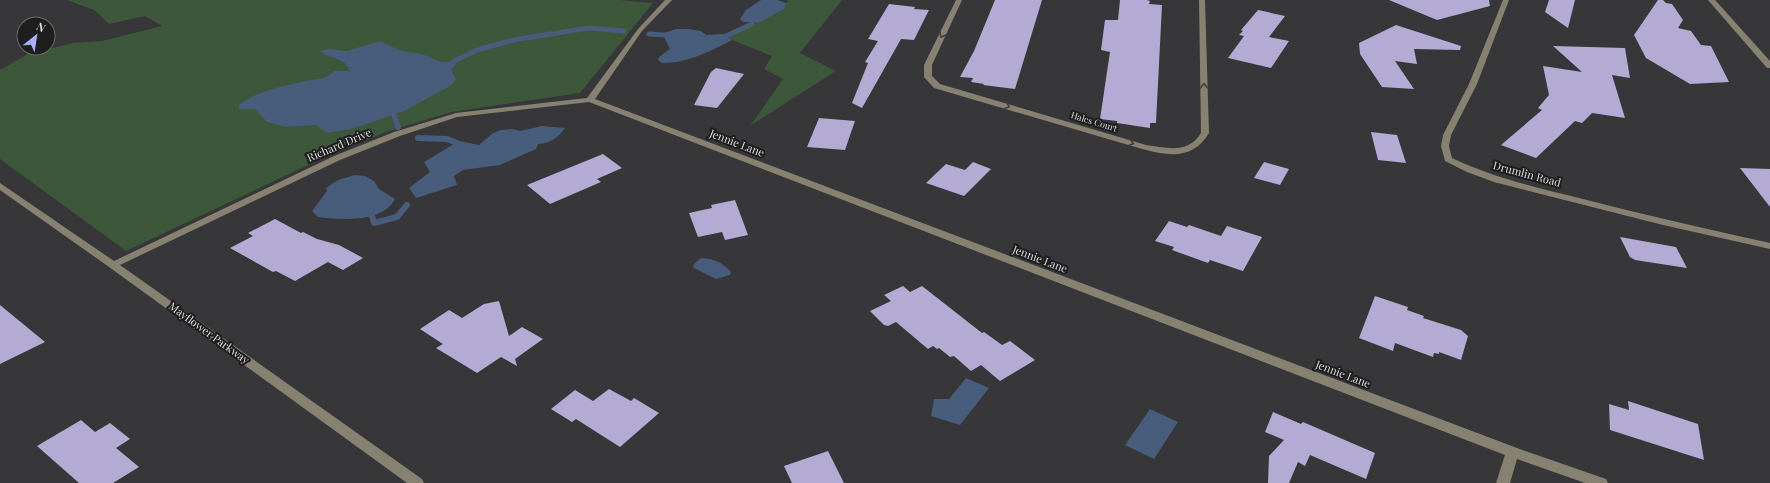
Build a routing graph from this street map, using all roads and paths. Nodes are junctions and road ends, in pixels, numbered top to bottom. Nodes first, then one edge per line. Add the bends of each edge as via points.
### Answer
1 (669, 0) edge
2 (959, 0) edge
3 (1202, 0) edge
4 (1506, 0) edge
5 (1711, 0) edge
6 (1770, 66) edge
7 (590, 100) junction
8 (0, 186) edge
9 (1770, 246) edge
10 (114, 265) junction
11 (1512, 452) junction
12 (417, 483) edge
13 (1503, 483) edge
14 (1601, 483) edge

1 - 7 street via 640,30
2 -> 3 street, Hales Court via 928,65 928,77 937,86 1145,147 1167,151 1188,150 1201,143 1205,133
4 - 9 street, Drumlin Road via 1473,84 1446,135 1448,159 1497,180
5 - 6 street
7 - 10 street, Richard Drive via 456,115 397,134 337,158
7 - 11 street, Jennie Lane
8 - 10 street, Mayflower Parkway
10 - 12 street, Mayflower Parkway
11 - 13 street
11 - 14 street, Jennie Lane

